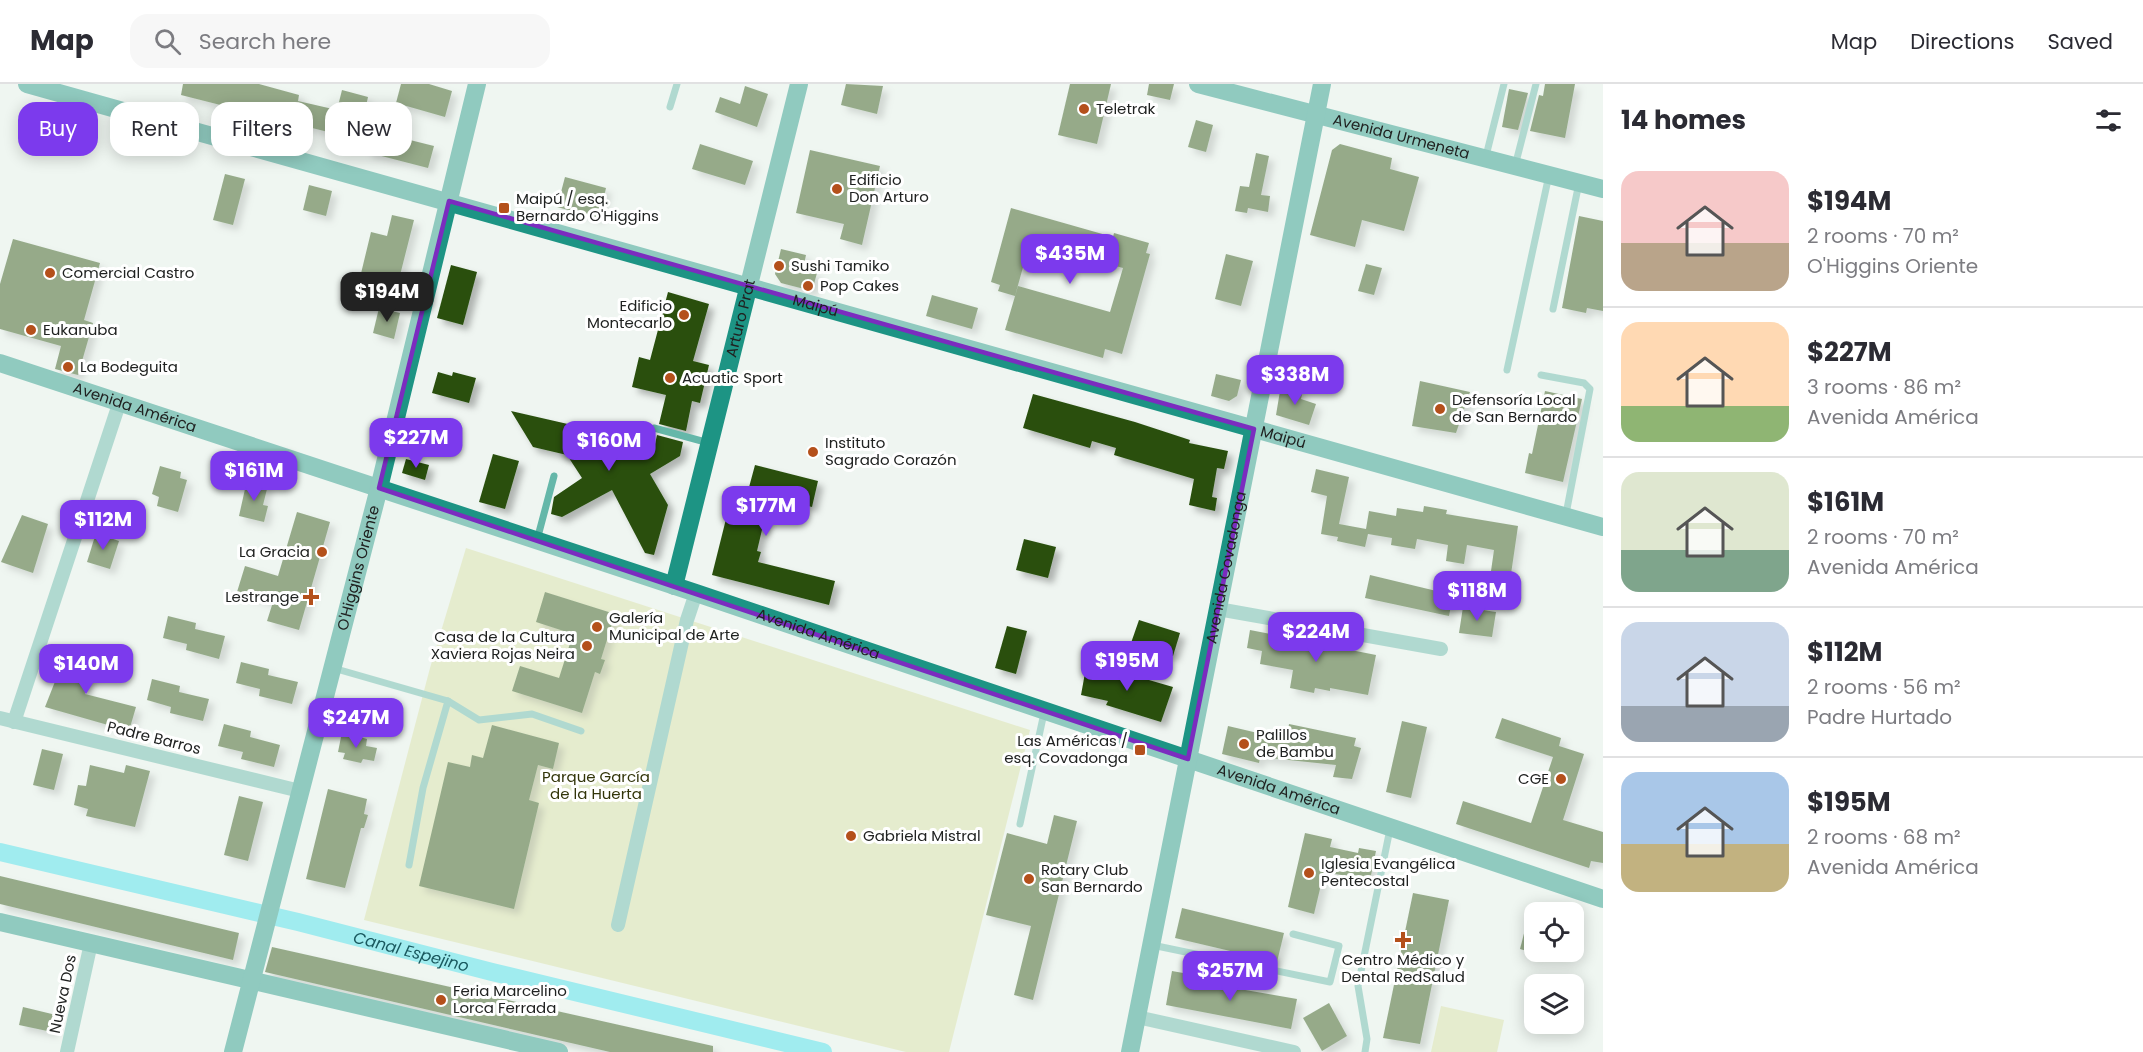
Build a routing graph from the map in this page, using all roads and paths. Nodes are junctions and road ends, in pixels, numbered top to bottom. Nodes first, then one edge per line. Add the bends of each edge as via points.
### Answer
1 (27, 84) edge
2 (477, 84) edge
3 (677, 84) edge
4 (799, 84) edge
5 (1198, 84) edge
6 (1322, 84) edge
7 (1504, 84) edge
8 (1536, 84) edge
9 (670, 107) dead end
10 (1316, 115) junction
11 (1485, 159) junction
12 (1515, 166) junction
13 (1549, 175) junction
14 (1579, 183) junction
15 (1603, 189) edge
16 (449, 201) junction
17 (748, 287) junction
18 (1552, 309) dead end
19 (0, 363) edge
20 (1507, 370) dead end
21 (1541, 375) dead end
22 (120, 401) junction
23 (654, 428) dead end
24 (1254, 429) junction
25 (710, 444) junction
26 (554, 476) dead end
27 (379, 488) junction
28 (1565, 517) junction
29 (1603, 528) edge
30 (537, 540) junction
31 (674, 586) junction
32 (696, 593) junction
33 (1218, 609) junction
34 (1441, 649) dead end
35 (333, 668) junction
36 (448, 701) junction
37 (1044, 710) junction
38 (0, 718) edge
39 (15, 722) junction
40 (581, 731) dead end
41 (1188, 759) junction
42 (300, 791) junction
43 (1020, 824) dead end
44 (1391, 827) junction
45 (409, 865) dead end
46 (1603, 898) edge
47 (0, 922) edge
48 (618, 925) dead end
49 (1293, 934) dead end
50 (91, 943) junction
51 (1151, 945) junction
52 (250, 981) junction
53 (1137, 1017) junction
54 (67, 1052) edge
55 (233, 1052) edge
56 (559, 1052) edge
57 (1130, 1052) edge
58 (1294, 1052) edge
59 (1365, 1052) edge

1 - 16 street, Maipú
2 - 16 street, O'Higgins Oriente
3 - 9 lane
4 - 17 street, Arturo Prat
5 - 10 street, Avenida Urmeneta
6 - 10 street, Avenida Covadonga
7 - 11 lane
8 - 12 lane
10 - 11 street, Avenida Urmeneta
10 - 24 street, Avenida Covadonga
11 - 12 street, Avenida Urmeneta
12 - 13 street, Avenida Urmeneta
13 - 14 street, Avenida Urmeneta
13 - 20 lane
14 - 15 street, Avenida Urmeneta
14 - 18 lane
16 - 17 street, Maipú
16 - 27 street, O'Higgins Oriente
17 - 24 street, Maipú
17 - 25 street, Arturo Prat
19 - 22 street, Avenida América
21 - 28 lane via 1584,383 1590,389
22 - 27 street, Avenida América
22 - 39 street
23 - 25 lane
24 - 28 street, Maipú
24 - 33 street, Avenida Covadonga
25 - 31 street, Arturo Prat
26 - 30 lane
27 - 30 street, Avenida América
27 - 35 street, O'Higgins Oriente
28 - 29 street, Maipú
30 - 31 street, Avenida América
31 - 32 street, Avenida América
32 - 37 street, Avenida América
32 - 48 street
33 - 34 street
33 - 41 street, Avenida Covadonga
35 - 36 lane
35 - 42 street, O'Higgins Oriente
36 - 40 lane via 479,720 532,714
36 - 45 lane via 423,788
37 - 41 street, Avenida América
37 - 43 lane
38 - 39 street, Padre Barros
39 - 42 street, Padre Barros
41 - 44 street, Avenida América
41 - 51 street, Avenida Covadonga
42 - 52 street, O'Higgins Oriente
44 - 46 street, Avenida América
44 - 59 lane via 1358,986 1367,1039
47 - 50 street
49 - 51 lane via 1339,946 1330,982
50 - 52 street
50 - 54 street, Nueva Dos
51 - 53 street, Avenida Covadonga
52 - 55 street, O'Higgins Oriente
52 - 56 street
53 - 57 street, Avenida Covadonga
53 - 58 street

